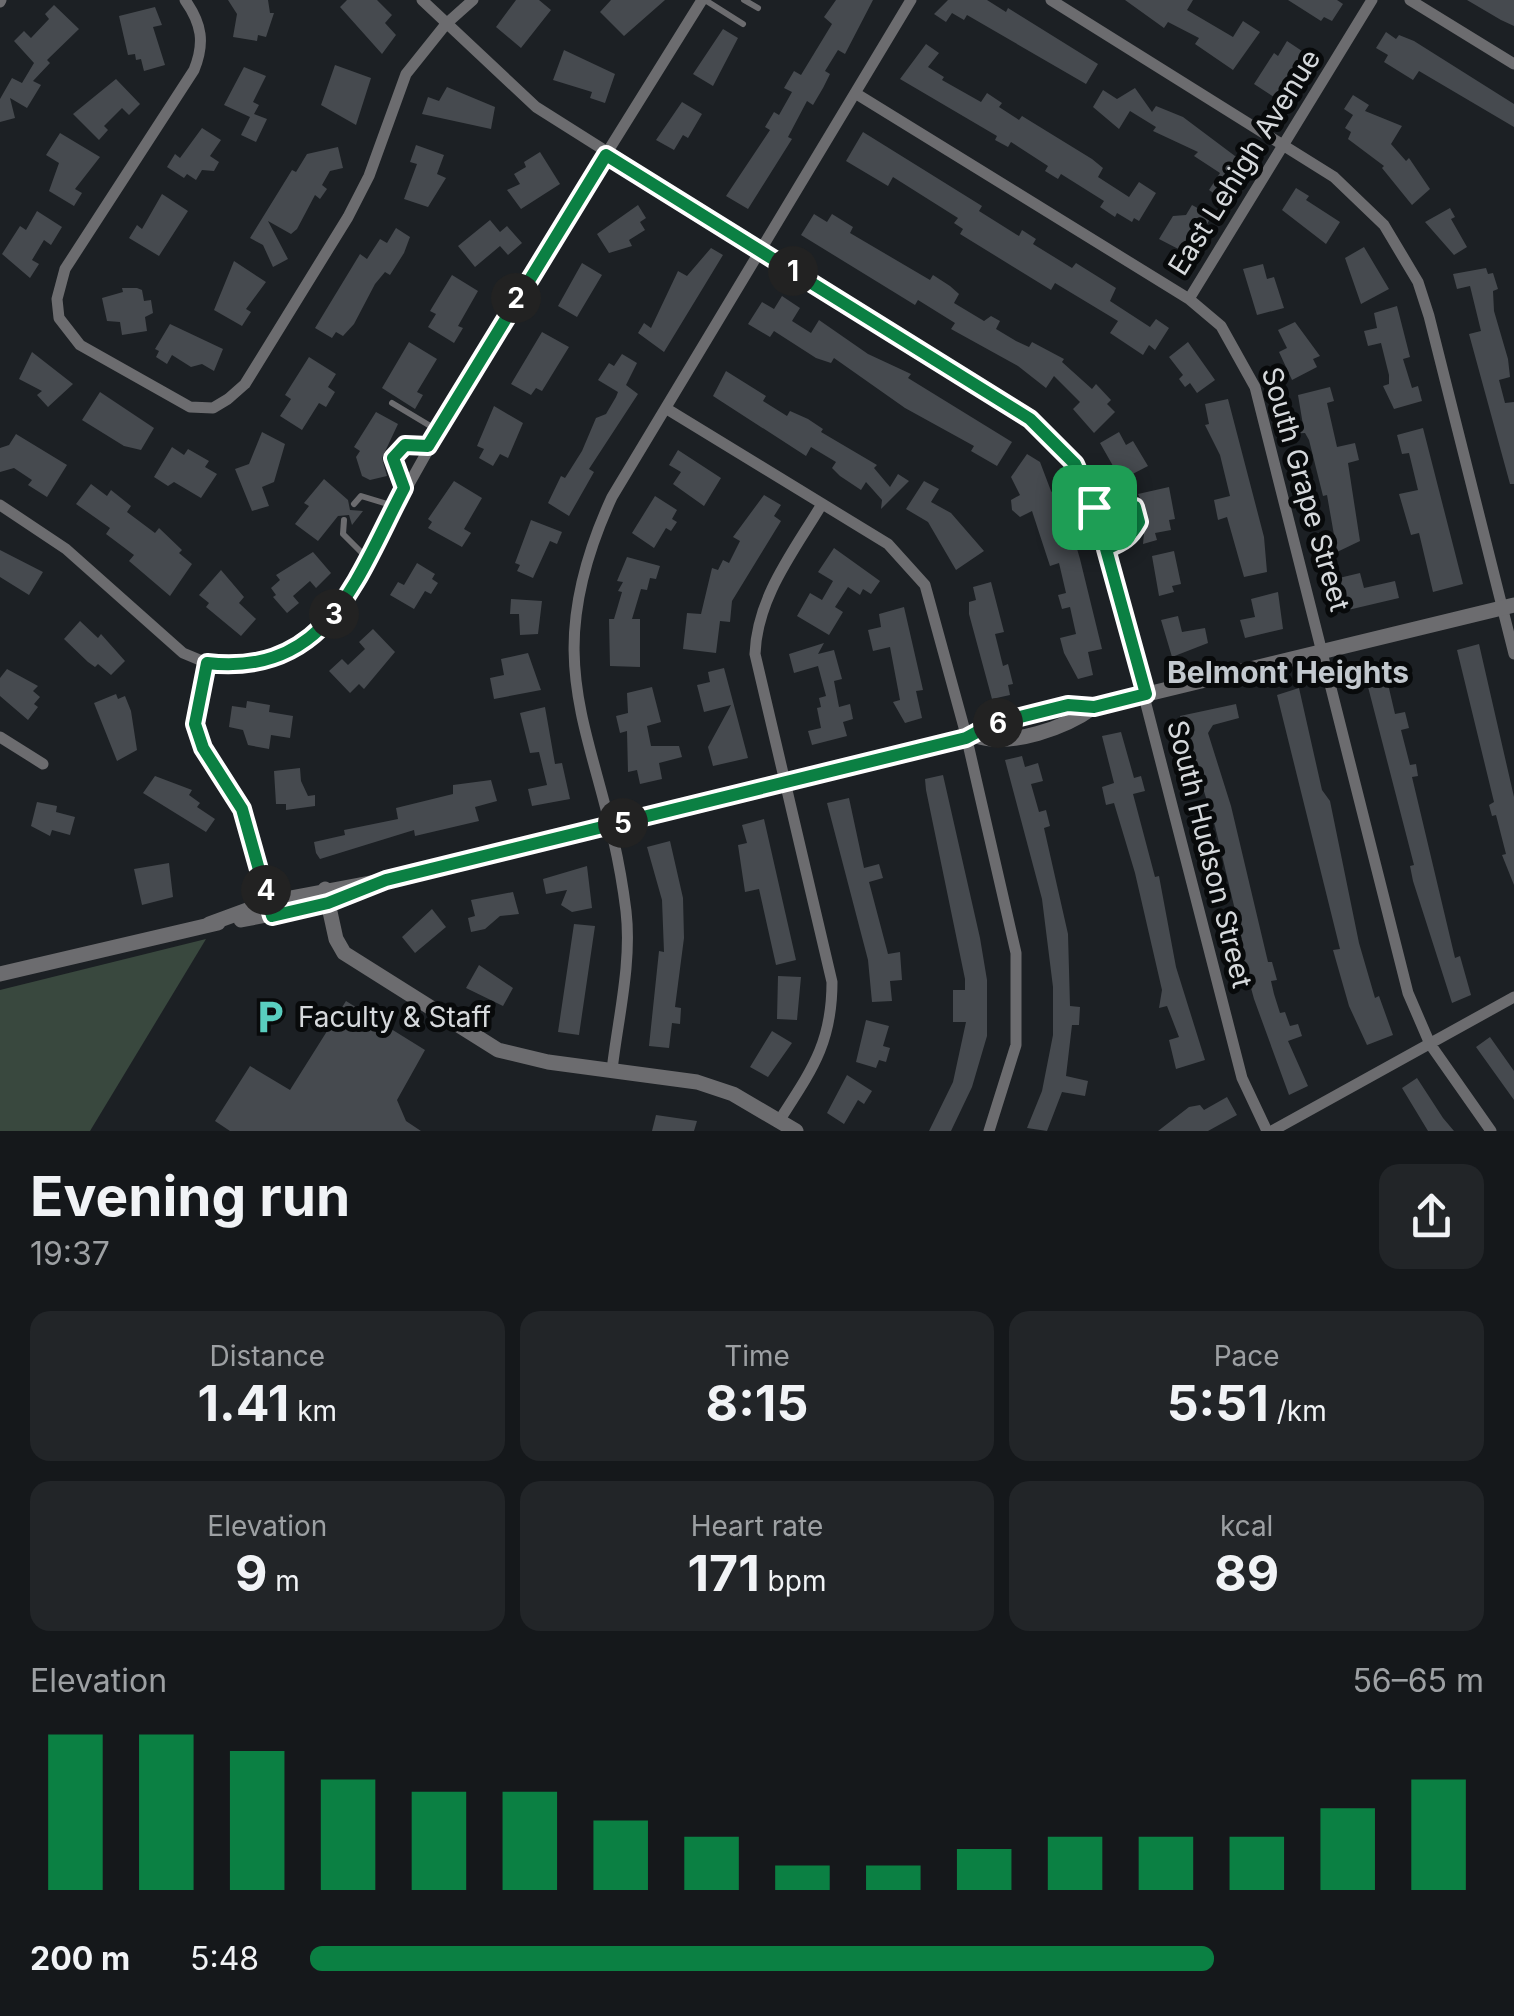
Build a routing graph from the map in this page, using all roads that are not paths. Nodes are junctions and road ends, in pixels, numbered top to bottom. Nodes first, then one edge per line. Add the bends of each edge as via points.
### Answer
1 (185, 0) edge
2 (422, 0) edge
3 (473, 0) edge
4 (703, 0) edge
5 (744, 0) edge
6 (911, 0) edge
7 (1050, 0) edge
8 (1372, 0) edge
9 (1410, 0) edge
10 (758, 8) dead end
11 (446, 24) junction
12 (744, 24) dead end
13 (1514, 64) edge
14 (856, 93) junction
15 (1286, 143) junction
16 (606, 155) junction
17 (761, 251) junction
18 (1189, 299) junction
19 (392, 402) dead end
20 (667, 409) junction
21 (437, 430) junction
22 (428, 446) junction
23 (404, 488) junction
24 (354, 504) dead end
25 (822, 504) junction
26 (0, 505) edge
27 (394, 506) junction
28 (1094, 507) junction
29 (344, 520) dead end
30 (1106, 549) junction
31 (366, 558) junction
32 (1508, 606) edge
33 (1324, 651) junction
34 (1514, 654) edge
35 (207, 663) junction
36 (1146, 694) junction
37 (0, 737) edge
38 (971, 737) junction
39 (44, 764) dead end
40 (788, 782) junction
41 (609, 826) junction
42 (327, 896) junction
43 (270, 909) junction
44 (0, 974) edge
45 (1514, 997) edge
46 (1430, 1044) junction
47 (612, 1070) junction
48 (779, 1121) junction
49 (796, 1131) edge
50 (989, 1131) edge
51 (1270, 1131) edge
52 (1491, 1131) edge

1 - 11 street via 201,33 194,70 66,269 57,299 59,318 80,346 190,407 213,408 245,384 348,217 406,74
2 - 11 street, South Hudson Street
3 - 11 street
4 - 12 lane
4 - 16 street
5 - 10 lane
6 - 14 street
7 - 15 street
8 - 15 street, East Lehigh Avenue
9 - 13 street
11 - 16 street, South Hudson Street via 536,107
14 - 17 street
14 - 18 street, South Grape Street
15 - 18 street, East Lehigh Avenue
15 - 32 street via 1362,200 1418,282
16 - 17 street, South Hudson Street
16 - 21 street
17 - 20 street
17 - 28 street, South Hudson Street via 1030,419 1075,464
18 - 33 street, South Grape Street via 1221,326 1248,368
19 - 21 lane
20 - 25 street
20 - 41 street via 595,534 572,622 575,695
21 - 22 street
22 - 23 street
22 - 23 lane via 405,445 393,458
23 - 27 street
24 - 27 lane via 361,496
25 - 38 street via 888,544 925,585
25 - 40 street via 773,586 756,636
26 - 35 street via 66,548 174,648
27 - 31 street
28 - 30 street, South Hudson Street
28 - 30 lane via 1129,505 1138,512 1127,540
29 - 31 lane via 343,534
30 - 36 street, South Hudson Street
31 - 35 street via 336,612 303,645 255,664
32 - 33 street
32 - 34 street
33 - 36 street
33 - 46 street, South Grape Street via 1400,963
35 - 43 street via 195,724 242,809
36 - 38 street via 1094,707 1068,705 992,724
36 - 51 street, South Hudson Street via 1222,1009 1242,1078
37 - 39 street
38 - 40 street
38 - 50 street via 1018,984 1016,1045
40 - 41 street
40 - 48 street via 832,1004 821,1056
41 - 42 street
41 - 47 street via 628,938
42 - 43 street
42 - 47 street via 344,953 470,1035 526,1058
43 - 44 street
45 - 46 street
46 - 51 street
46 - 52 street, South Grape Street
47 - 48 street via 718,1088
48 - 49 street

